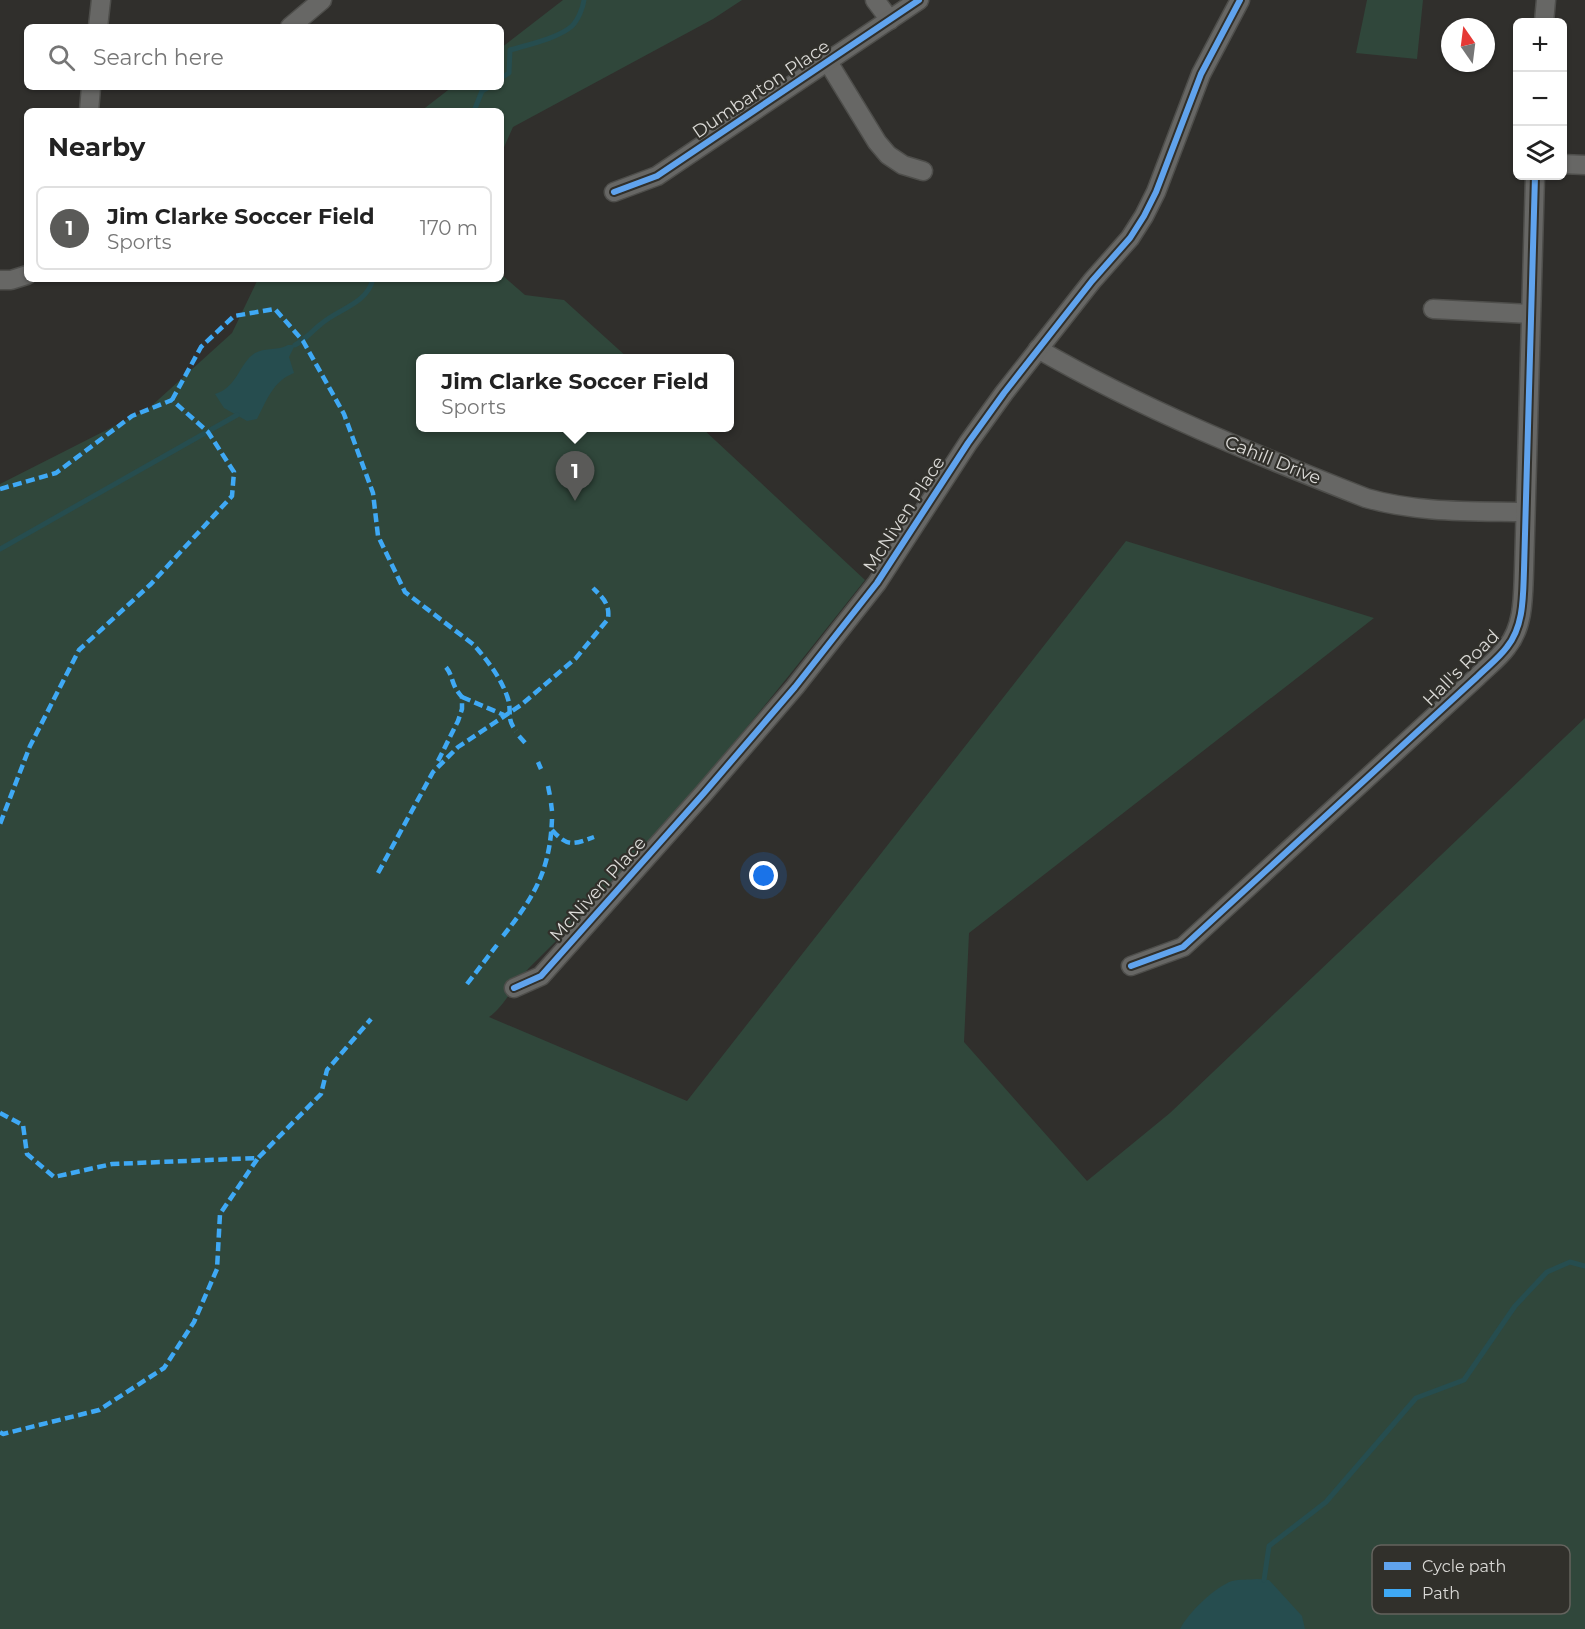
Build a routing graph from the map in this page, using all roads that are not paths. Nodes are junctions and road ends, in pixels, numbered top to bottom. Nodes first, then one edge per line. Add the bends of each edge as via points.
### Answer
1 (101, 0) edge
2 (322, 0) edge
3 (875, 0) edge
4 (919, 0) edge
5 (1240, 0) edge
6 (1546, 0) edge
7 (1544, 18) edge
8 (890, 20) junction
9 (98, 24) edge
10 (294, 24) edge
11 (828, 62) junction
12 (92, 90) edge
13 (89, 108) edge
14 (1567, 164) edge
15 (1585, 165) edge
16 (923, 171) dead end
17 (1535, 180) edge
18 (614, 192) dead end
19 (24, 276) edge
20 (0, 280) edge
21 (1433, 309) dead end
22 (1530, 314) junction
23 (1038, 350) junction
24 (1524, 512) junction
25 (1131, 966) dead end
26 (514, 988) dead end

1 - 9 street
2 - 10 street
3 - 8 street
4 - 8 street, Dumbarton Place
5 - 23 street, McNiven Place via 1201,74 1144,216
6 - 7 street
8 - 11 street, Dumbarton Place
11 - 16 street via 888,155
11 - 18 street, Dumbarton Place via 657,176
12 - 13 street
14 - 15 street
17 - 22 street, Hall's Road
19 - 20 street
21 - 22 street
22 - 24 street, Hall's Road
23 - 24 street, Cahill Drive via 1151,409 1366,498 1424,509
23 - 26 street, McNiven Place via 968,443 877,583 795,687 541,976
24 - 25 street, Hall's Road via 1520,617 1507,648 1183,946

